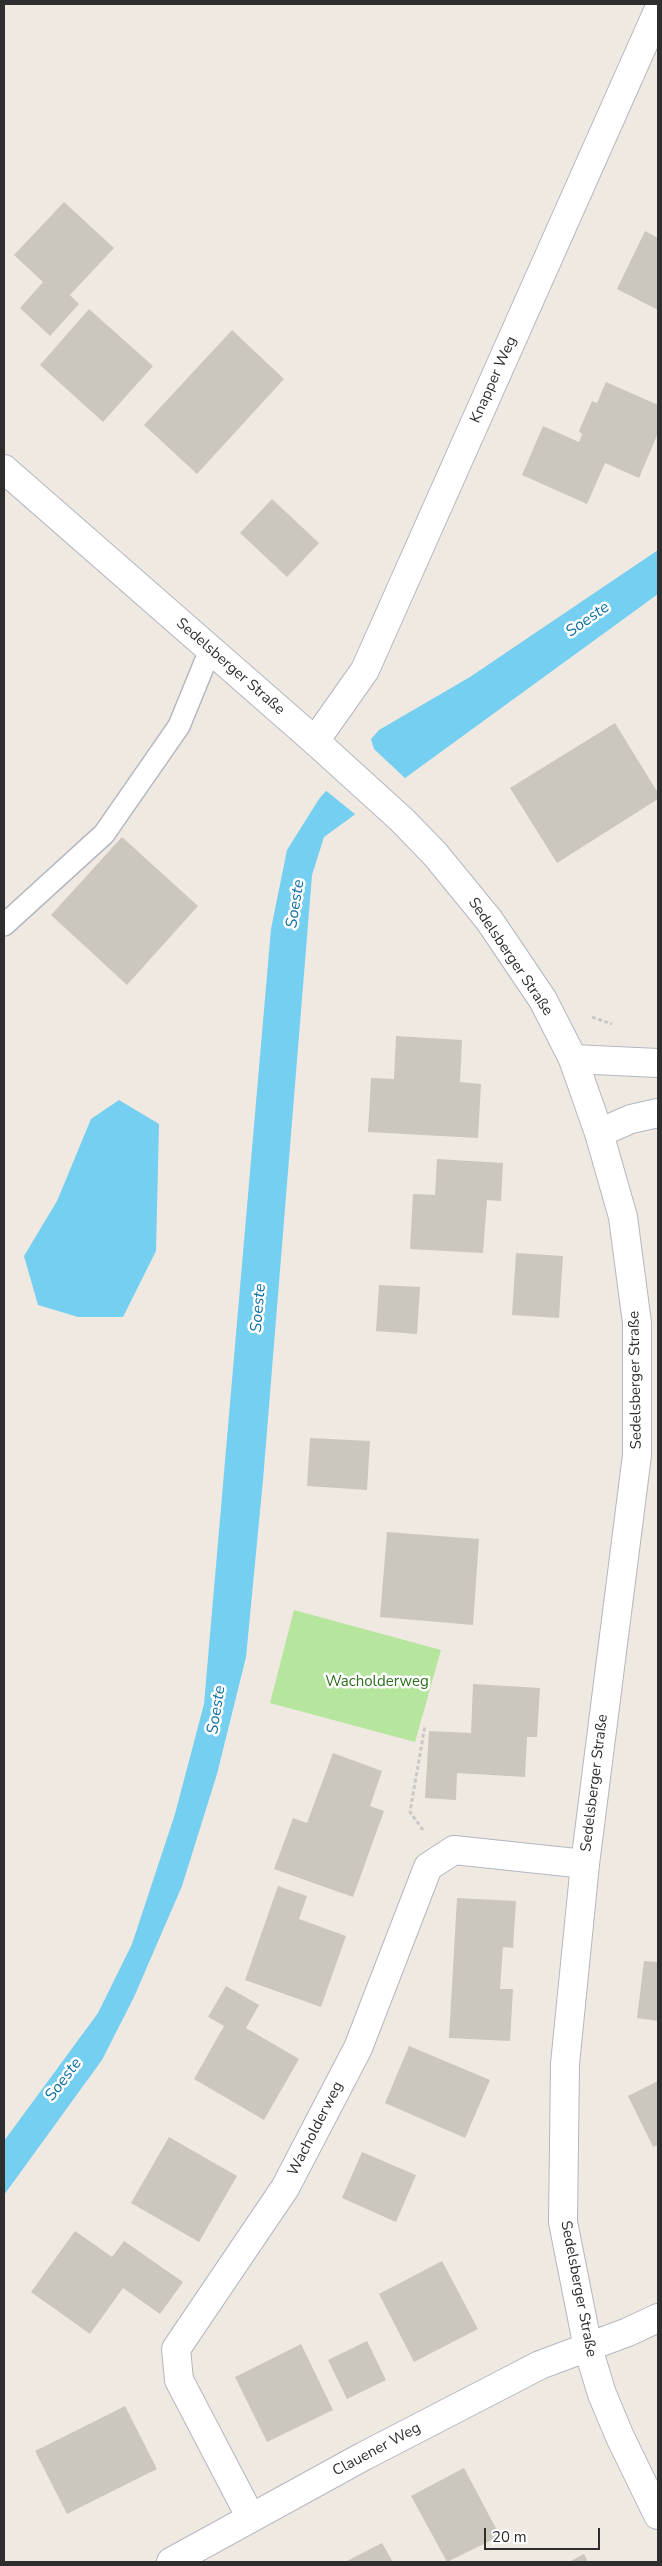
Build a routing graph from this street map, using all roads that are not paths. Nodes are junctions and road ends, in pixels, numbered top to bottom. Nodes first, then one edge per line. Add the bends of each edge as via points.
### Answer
1 (658, 11) edge
2 (4, 469) edge
3 (210, 650) junction
4 (323, 748) junction
5 (4, 925) edge
6 (573, 1059) junction
7 (658, 1063) edge
8 (658, 1113) edge
9 (599, 1133) junction
10 (585, 1864) junction
11 (658, 2318) edge
12 (588, 2348) junction
13 (658, 2515) edge
14 (251, 2518) junction
15 (170, 2562) edge

1 - 4 street, Knapper Weg via 365,670
2 - 3 street, Sedelsberger Straße
3 - 4 street, Sedelsberger Straße
3 - 5 lane via 179,726 104,834
4 - 6 street, Sedelsberger Straße via 402,820 490,920 543,1000
6 - 7 street
6 - 9 street, Sedelsberger Straße
8 - 9 street via 631,1119
9 - 10 street, Sedelsberger Straße via 622,1217 637,1323 637,1455
10 - 12 street, Sedelsberger Straße via 565,2064 563,2222
10 - 14 street, Wacholderweg via 454,1850 428,1867 358,2048 285,2188 176,2349 179,2380
11 - 12 street, Clauener Weg
12 - 13 street, Sedelsberger Straße via 620,2437
12 - 14 street, Clauener Weg via 540,2365
14 - 15 street, Clauener Weg

